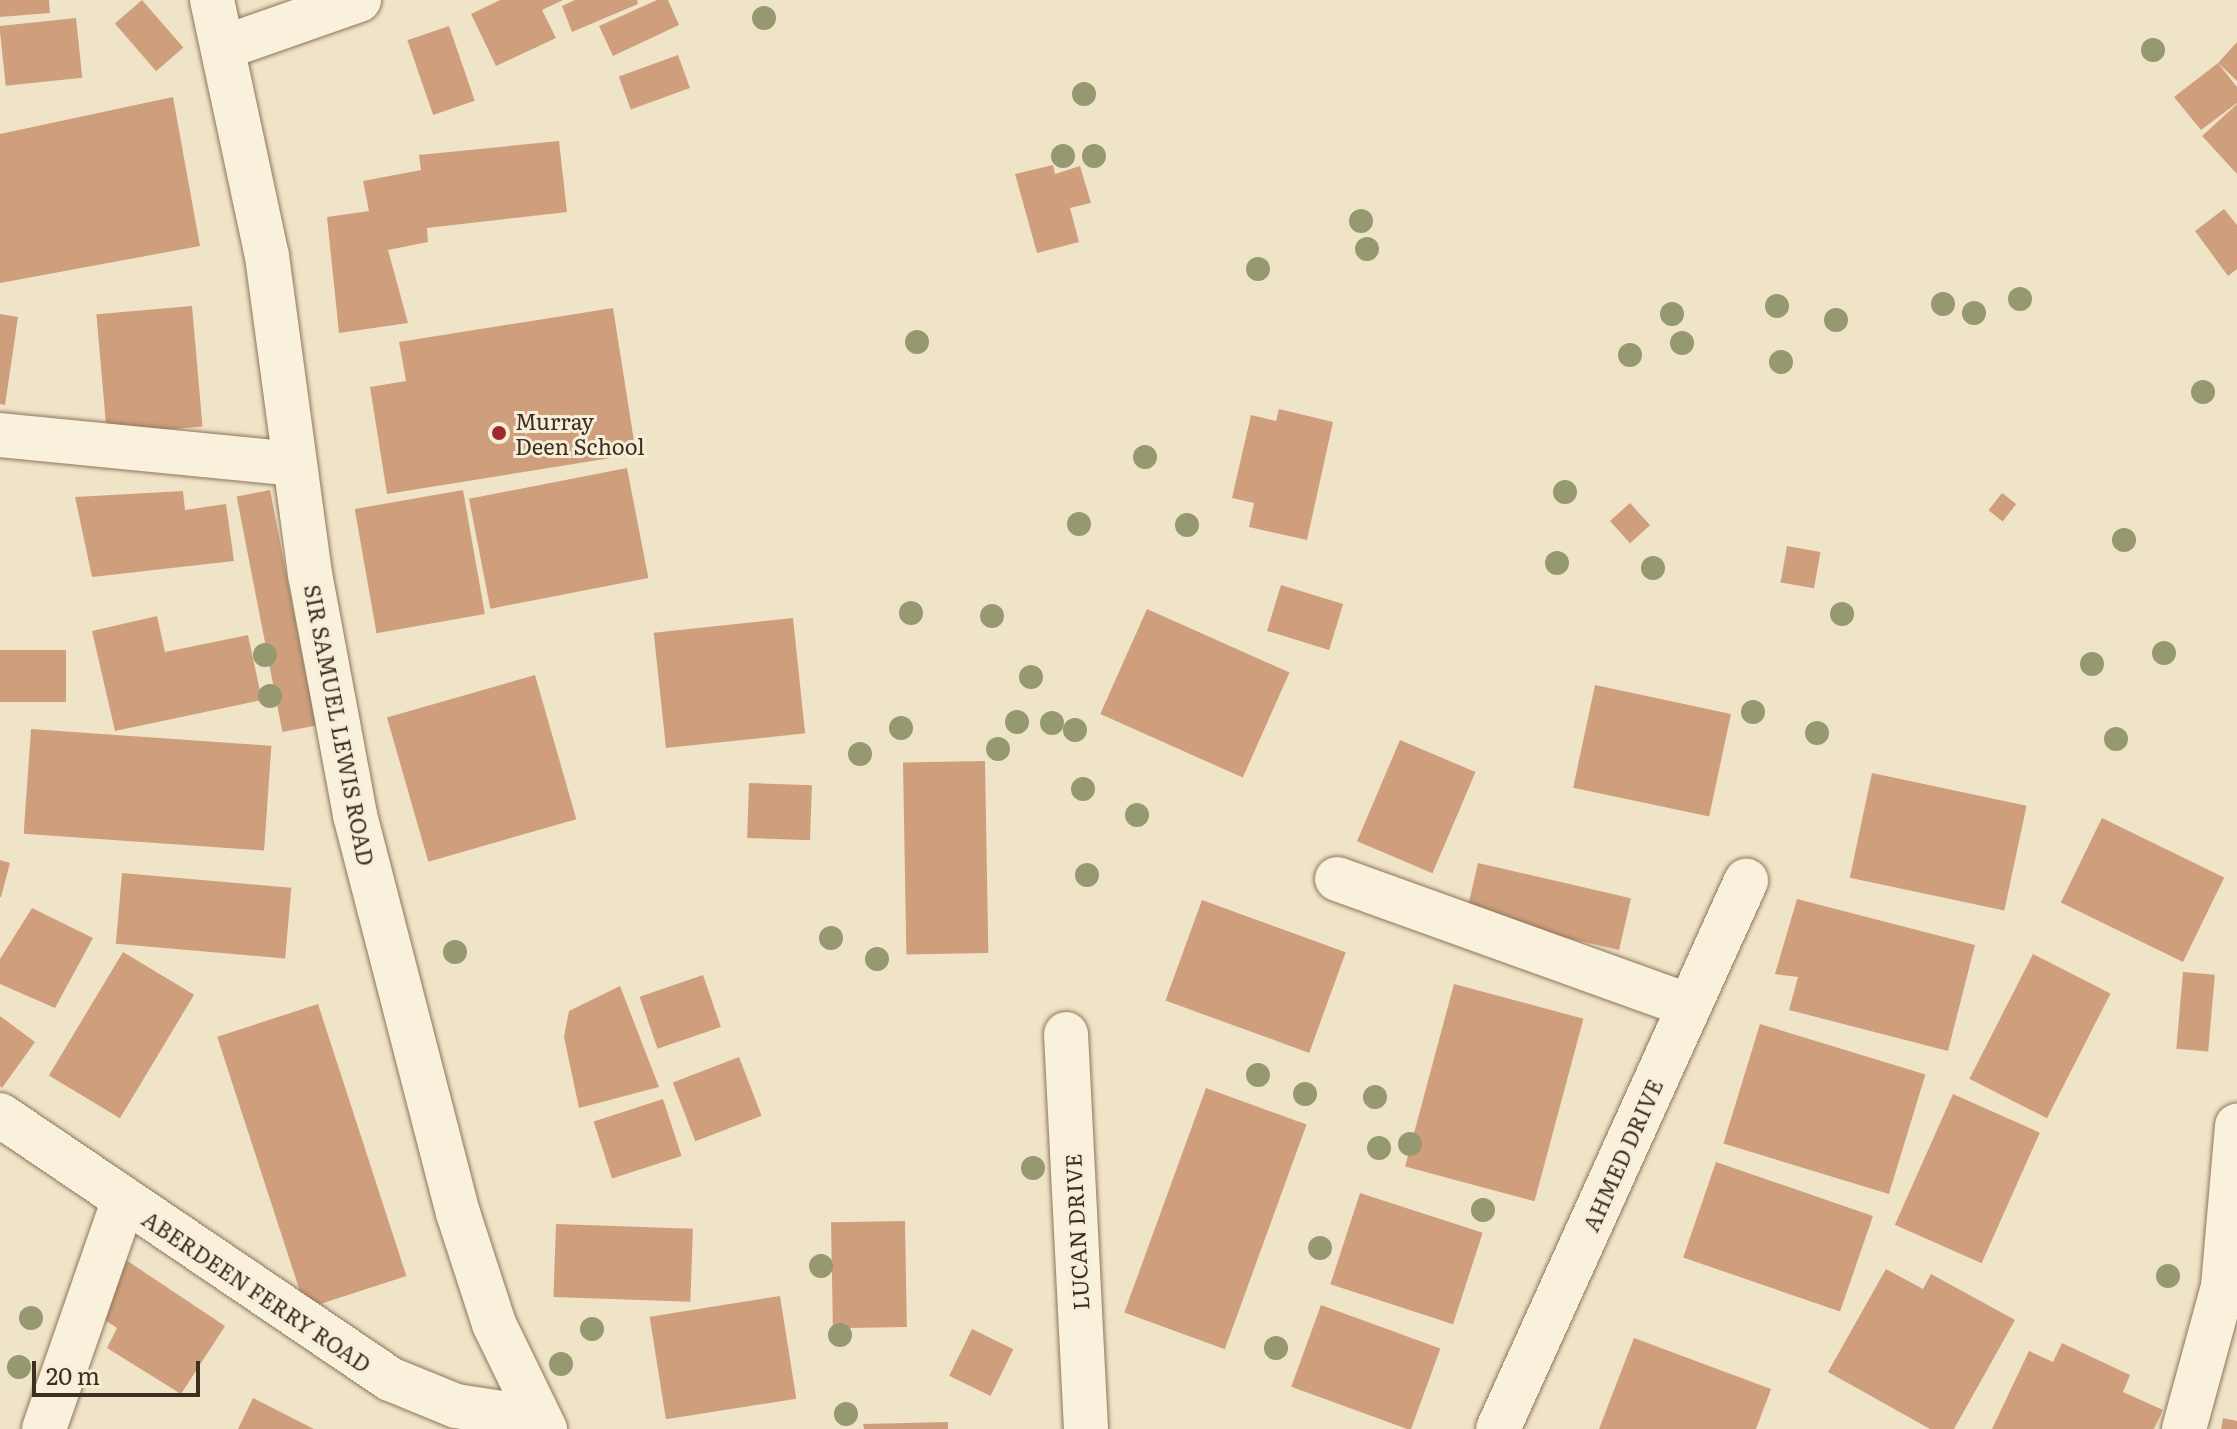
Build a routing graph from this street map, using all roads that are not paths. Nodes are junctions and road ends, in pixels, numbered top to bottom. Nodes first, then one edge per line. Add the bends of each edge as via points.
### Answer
1 (212, 0) edge
2 (359, 0) edge
3 (225, 47) junction
4 (0, 435) edge
5 (295, 464) junction
6 (1337, 879) dead end
7 (1746, 881) dead end
8 (1689, 1006) junction
9 (1066, 1034) dead end
10 (0, 1115) edge
11 (2237, 1126) edge
12 (123, 1202) junction
13 (540, 1424) edge
14 (44, 1429) edge
15 (1086, 1429) edge
16 (1498, 1429) edge
17 (2184, 1429) edge

1 - 3 street, SIR SAMUEL LEWIS ROAD
2 - 3 street
3 - 5 street, SIR SAMUEL LEWIS ROAD via 267,256
4 - 5 street
5 - 13 street, SIR SAMUEL LEWIS ROAD via 355,815 458,1213 494,1324
6 - 8 street
7 - 8 street, AHMED DRIVE
8 - 16 street, AHMED DRIVE
9 - 15 street, LUCAN DRIVE
10 - 12 street, ABERDEEN FERRY ROAD
11 - 17 street via 2223,1286
12 - 13 street, ABERDEEN FERRY ROAD via 390,1379 456,1406
12 - 14 street

